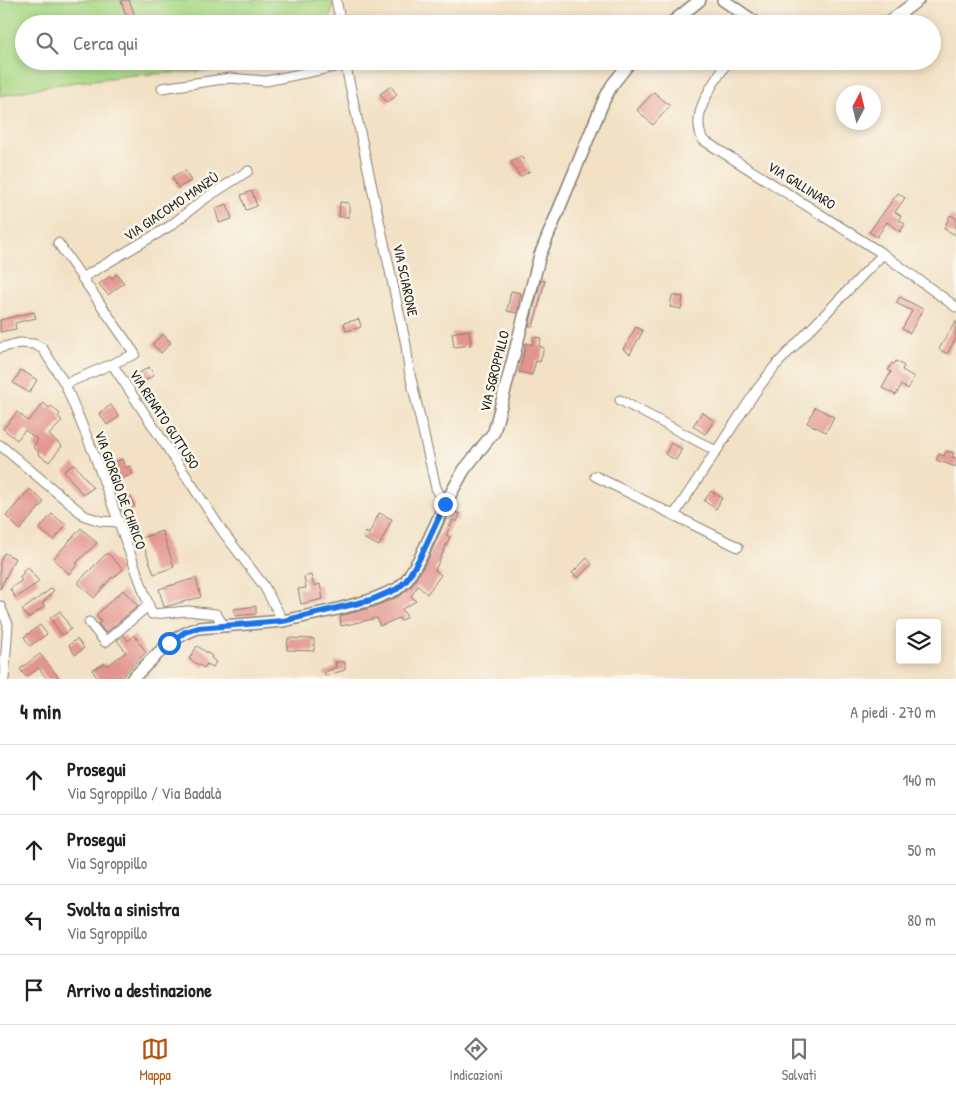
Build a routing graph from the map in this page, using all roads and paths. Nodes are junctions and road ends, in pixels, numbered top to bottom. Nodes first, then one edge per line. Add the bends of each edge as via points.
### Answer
1 (336, 0) edge
2 (700, 0) edge
3 (723, 0) edge
4 (918, 0) edge
5 (339, 15) edge
6 (681, 15) edge
7 (744, 15) edge
8 (898, 15) edge
9 (320, 70) edge
10 (350, 70) edge
11 (624, 70) edge
12 (722, 70) edge
13 (162, 88) dead end
14 (248, 171) dead end
15 (58, 243) dead end
16 (883, 254) junction
17 (82, 278) junction
18 (956, 307) edge
19 (0, 348) edge
20 (112, 364) junction
21 (65, 384) junction
22 (620, 400) dead end
23 (0, 445) edge
24 (716, 451) junction
25 (595, 476) dead end
26 (445, 504) junction
27 (674, 515) junction
28 (118, 522) junction
29 (738, 547) dead end
30 (149, 605) junction
31 (0, 606) edge
32 (283, 621) junction
33 (88, 622) dead end
34 (224, 626) junction
35 (4, 679) edge
36 (132, 679) edge

1 - 5 street
2 - 6 main road
3 - 7 main road
4 - 8 main road
9 - 13 street via 266,81 230,78
10 - 26 street, VIA SCIARONE via 409,370 436,488
11 - 26 main road, VIA SGROPPILLO via 612,85 540,254 494,432 464,470
12 - 16 street, VIA GALLINARO via 705,96 699,118 698,130 703,140
14 - 17 street, VIA GIACOMO MANZÙ via 170,226
15 - 17 street, VIA RENATO GUTTUSO
16 - 18 street, VIA GALLINARO
16 - 24 street via 775,366
17 - 20 street, VIA RENATO GUTTUSO via 135,354
19 - 21 street, VIA GIORGIO DE CHIRICO via 19,343 34,344 42,349
20 - 21 street
20 - 32 street, VIA RENATO GUTTUSO via 223,532 264,586
21 - 28 street, VIA GIORGIO DE CHIRICO
22 - 24 street
23 - 28 street via 85,516
24 - 27 street
25 - 27 street
26 - 32 main road, VIA SGROPPILLO via 421,556 406,581 397,589 371,600
27 - 29 street
28 - 30 street, VIA GIORGIO DE CHIRICO
30 - 33 street via 105,642
30 - 34 street via 152,614 188,610 216,614
31 - 35 street via 8,624
32 - 34 main road, VIA SGROPPILLO
34 - 36 main road, VIA SGROPPILLO via 185,632

